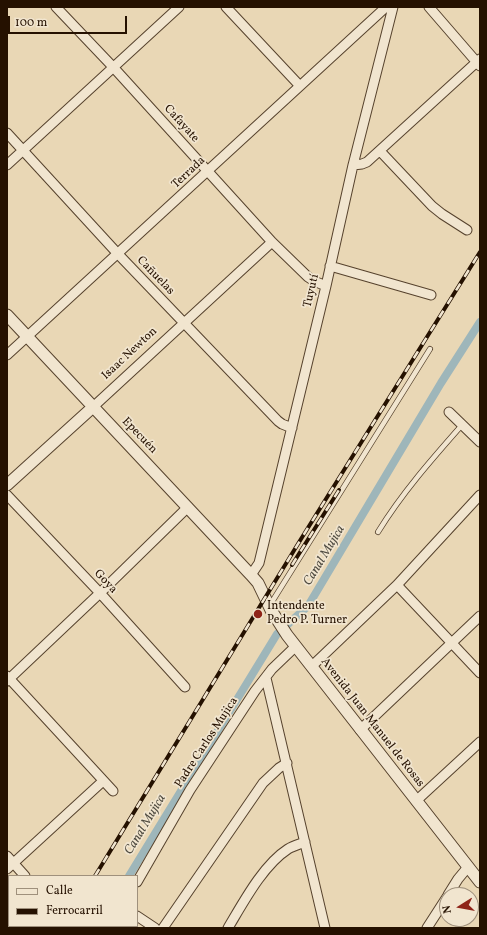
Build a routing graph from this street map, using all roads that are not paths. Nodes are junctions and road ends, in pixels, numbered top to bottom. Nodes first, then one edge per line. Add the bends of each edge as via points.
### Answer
1 (56, 7) edge
2 (179, 7) edge
3 (226, 7) edge
4 (429, 7) edge
5 (391, 8) edge
6 (479, 62) edge
7 (114, 68) junction
8 (300, 86) junction
9 (7, 132) edge
10 (23, 150) junction
11 (380, 151) junction
12 (7, 166) edge
13 (353, 166) junction
14 (208, 171) junction
15 (467, 230) dead end
16 (272, 242) junction
17 (118, 254) junction
18 (330, 266) junction
19 (326, 286) junction
20 (431, 295) dead end
21 (7, 315) edge
22 (183, 323) junction
23 (27, 337) junction
24 (430, 349) dead end
25 (7, 355) edge
26 (93, 407) junction
27 (449, 412) dead end
28 (462, 425) junction
29 (292, 428) junction
30 (480, 442) edge
31 (7, 485) edge
32 (7, 495) edge
33 (480, 495) edge
34 (188, 507) junction
35 (378, 532) dead end
36 (251, 575) junction
37 (397, 585) junction
38 (100, 594) junction
39 (269, 606) junction
40 (480, 616) edge
41 (451, 644) junction
42 (296, 646) junction
43 (312, 666) junction
44 (480, 673) edge
45 (8, 678) edge
46 (266, 678) junction
47 (185, 687) dead end
48 (360, 730) junction
49 (480, 742) edge
50 (287, 763) junction
51 (103, 781) junction
52 (113, 791) dead end
53 (416, 801) junction
54 (306, 842) junction
55 (7, 856) edge
56 (10, 866) edge
57 (468, 867) junction
58 (24, 875) edge
59 (138, 880) edge
60 (480, 882) edge
61 (453, 887) edge
62 (439, 910) edge
63 (138, 917) edge
64 (155, 928) edge
65 (163, 928) edge
66 (228, 928) edge
67 (326, 928) edge
68 (427, 928) edge

1 - 7 street, Cafayate
2 - 7 street
3 - 8 street
4 - 6 street
5 - 8 street, Terrada
5 - 13 street, Tuyutí
6 - 11 street
7 - 10 street
7 - 14 street, Cafayate
8 - 14 street, Terrada
9 - 10 street, Cañuelas
10 - 12 street
10 - 17 street, Cañuelas
11 - 13 street via 367,162
11 - 15 street via 432,206
13 - 18 street, Tuyutí
14 - 16 street, Cafayate
14 - 17 street, Terrada
16 - 19 street, Cafayate via 308,277
16 - 22 street, Isaac Newton
17 - 22 street, Cañuelas
17 - 23 street, Terrada
18 - 19 street, Tuyutí
18 - 20 street
19 - 29 street, Tuyutí
21 - 23 street, Epecuén
22 - 26 street, Isaac Newton
22 - 29 street, Cañuelas via 278,421
23 - 25 street, Terrada
23 - 26 street, Epecuén
24 - 39 lane
26 - 31 street, Isaac Newton
26 - 34 street, Epecuén
27 - 28 street
28 - 30 street
28 - 35 lane via 392,508
29 - 36 street, Tuyutí via 259,563
32 - 38 street, Goya
33 - 37 street
34 - 36 street, Epecuén
34 - 38 street
36 - 39 street, Avenida Juan Manuel de Rosas via 258,583
37 - 41 street
37 - 43 street
38 - 45 street
38 - 47 street, Goya
39 - 42 street, Avenida Juan Manuel de Rosas
40 - 41 street
41 - 44 street
41 - 48 street
42 - 43 street, Avenida Juan Manuel de Rosas
42 - 46 street, Padre Carlos Mujica via 278,662
43 - 48 street, Avenida Juan Manuel de Rosas
45 - 51 street
46 - 50 street
46 - 59 street, Padre Carlos Mujica via 190,790
48 - 53 street, Avenida Juan Manuel de Rosas
49 - 53 street
50 - 54 street
50 - 65 street via 263,783
51 - 52 street
51 - 56 street
53 - 57 street, Avenida Juan Manuel de Rosas
54 - 66 street via 289,848 264,873
54 - 67 street
55 - 56 street
56 - 58 street
57 - 60 street, Avenida Juan Manuel de Rosas
57 - 61 street
62 - 68 street
63 - 64 street

